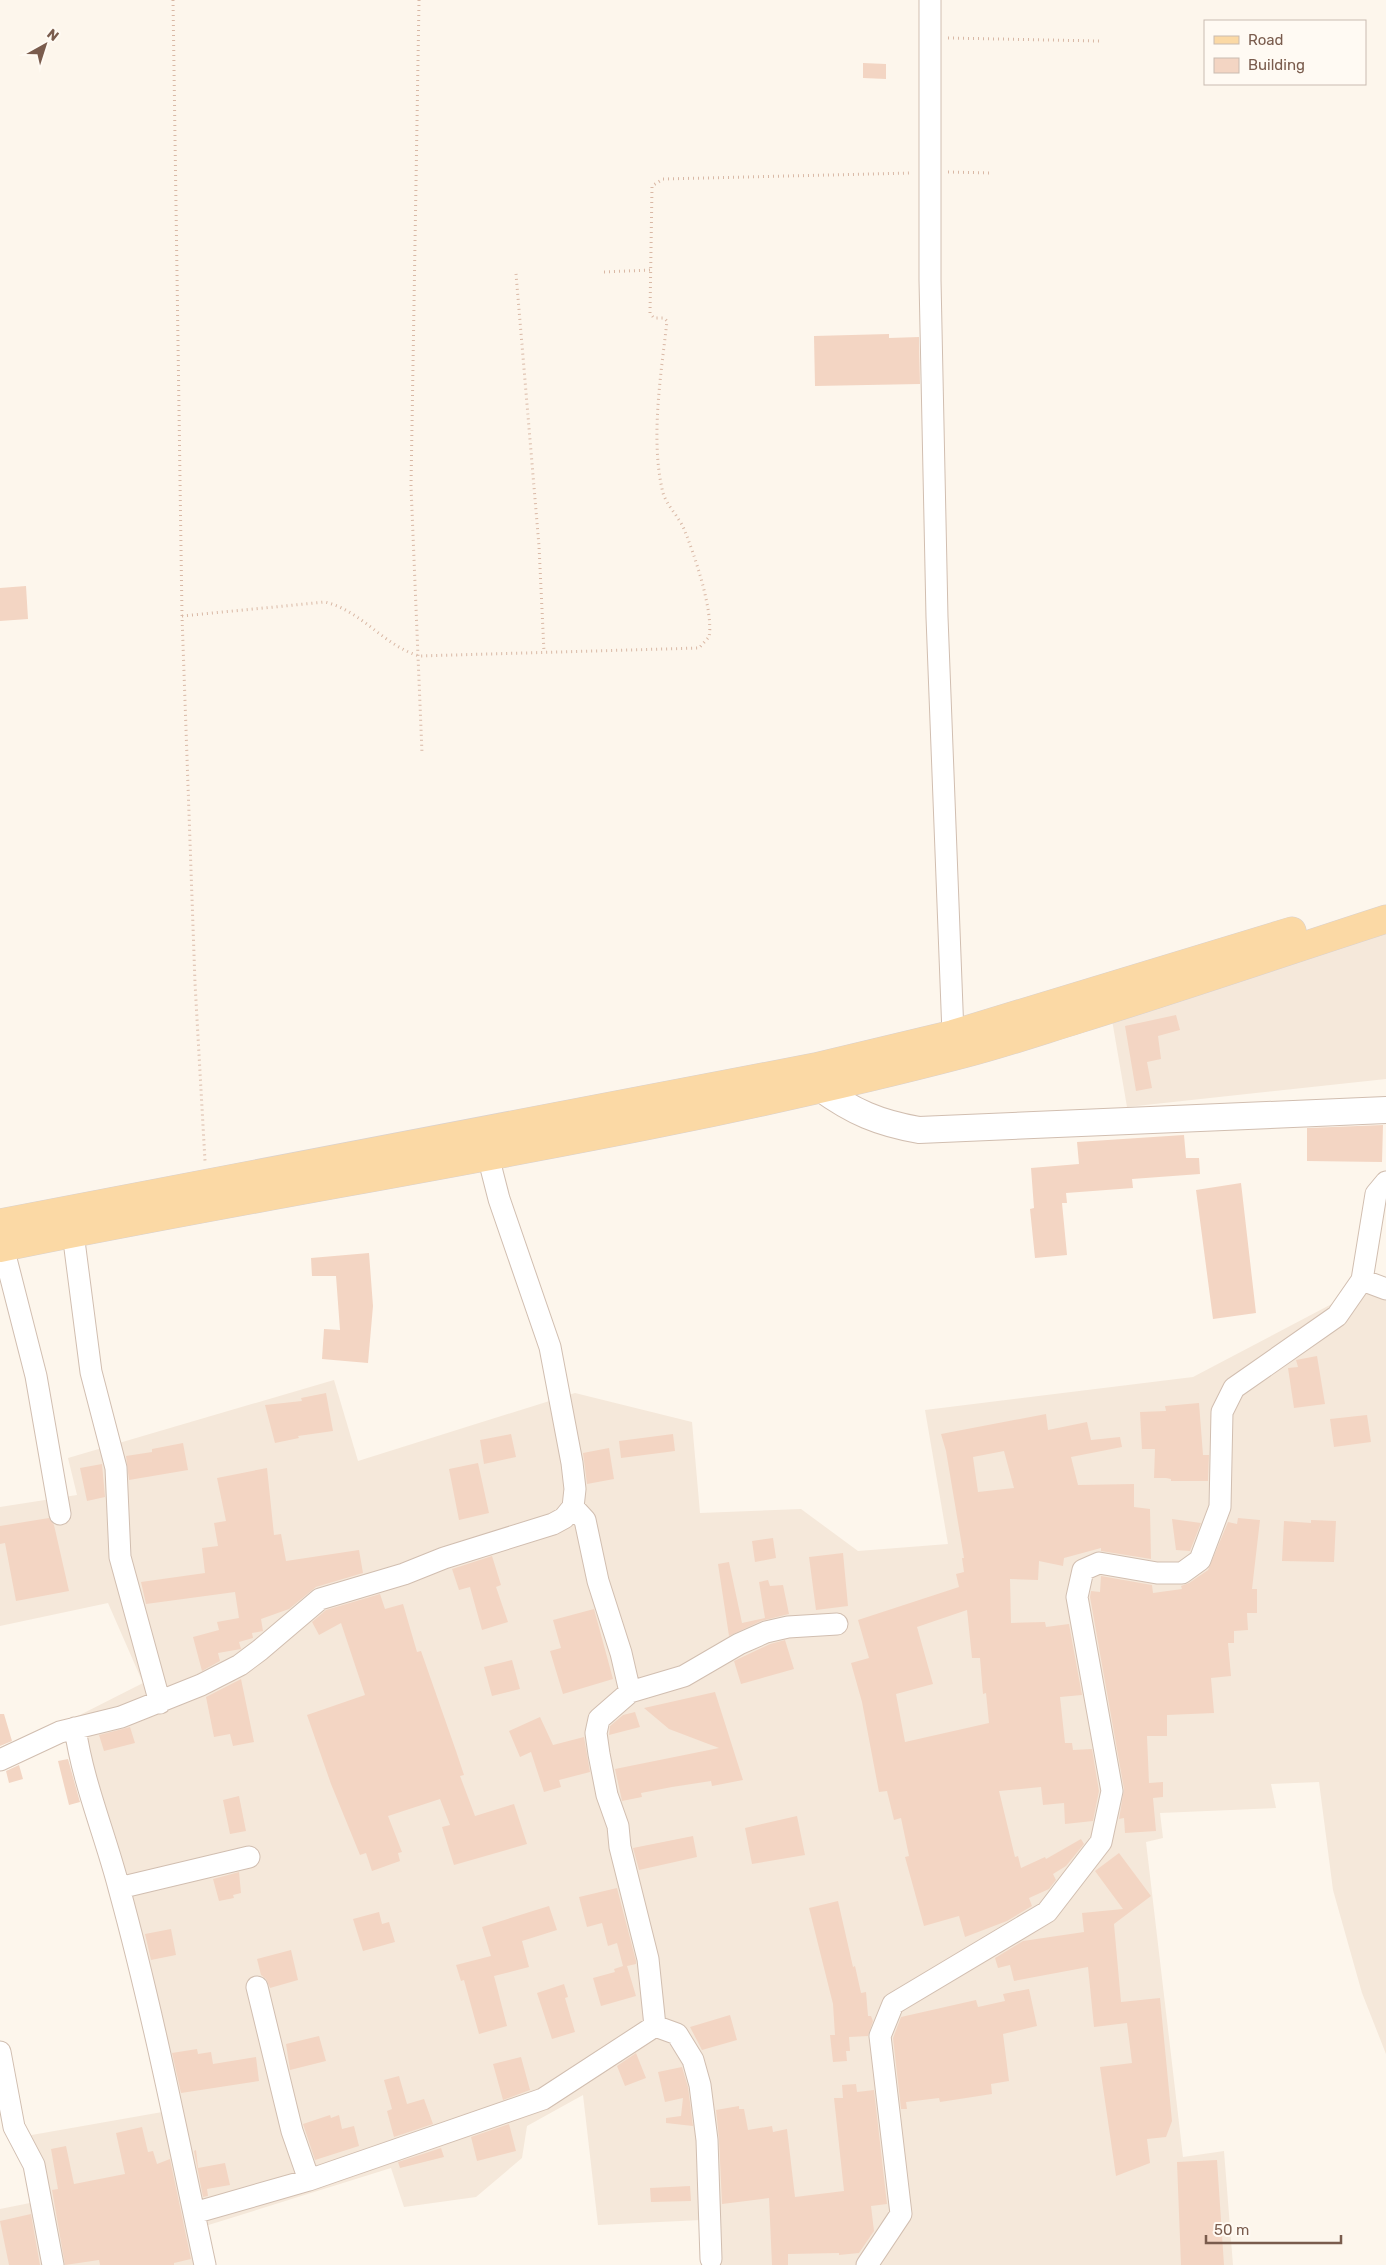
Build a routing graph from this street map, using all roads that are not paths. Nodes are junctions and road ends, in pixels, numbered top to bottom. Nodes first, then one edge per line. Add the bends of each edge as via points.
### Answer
1 (930, 0) edge
2 (1386, 902) edge
3 (1386, 919) edge
4 (953, 1034) junction
5 (817, 1078) junction
6 (1386, 1110) edge
7 (488, 1156) junction
8 (323, 1174) junction
9 (1386, 1182) edge
10 (73, 1233) junction
11 (1, 1240) edge
12 (1362, 1280) junction
13 (1386, 1288) edge
14 (573, 1507) junction
15 (60, 1514) dead end
16 (837, 1624) dead end
17 (630, 1692) junction
18 (160, 1703) junction
19 (75, 1728) junction
20 (0, 1760) edge
21 (249, 1857) dead end
22 (119, 1888) junction
23 (257, 1987) dead end
24 (655, 2026) junction
25 (0, 2052) edge
26 (309, 2180) junction
27 (194, 2214) junction
28 (711, 2259) dead end
29 (53, 2265) edge
30 (205, 2265) edge
31 (867, 2265) edge

1 - 4 street via 937,617
2 - 4 main road
3 - 5 main road via 1000,1043
4 - 5 main road
5 - 6 street via 842,1104 866,1117 919,1130
5 - 7 main road
5 - 8 main road
7 - 8 main road
7 - 14 street via 499,1199 550,1347 572,1463
8 - 10 main road
8 - 11 main road via 206,1184
9 - 12 street via 1376,1194
10 - 11 main road
10 - 18 street via 91,1372 116,1468 120,1557
11 - 15 street via 36,1376
12 - 13 street
12 - 31 street via 1337,1316 1234,1388 1222,1412 1220,1507 1200,1560 1182,1573 1157,1573 1099,1563 1082,1570 1077,1597 1112,1791 1101,1842 1047,1912 893,2004 880,2036 901,2214
14 - 17 street via 585,1520 598,1582
14 - 18 street via 564,1518 553,1524 320,1599 240,1665
16 - 17 street via 788,1627 766,1632 684,1676
17 - 24 street via 599,1720 596,1733 607,1795 618,1826 620,1848 648,1959
18 - 19 street
19 - 20 street
19 - 22 street via 80,1763
21 - 22 street
22 - 27 street
23 - 26 street via 292,2131
24 - 26 street via 542,2099
24 - 28 street via 677,2034 693,2060 700,2085 707,2140
25 - 29 street via 14,2126 34,2164
26 - 27 street
27 - 30 street

